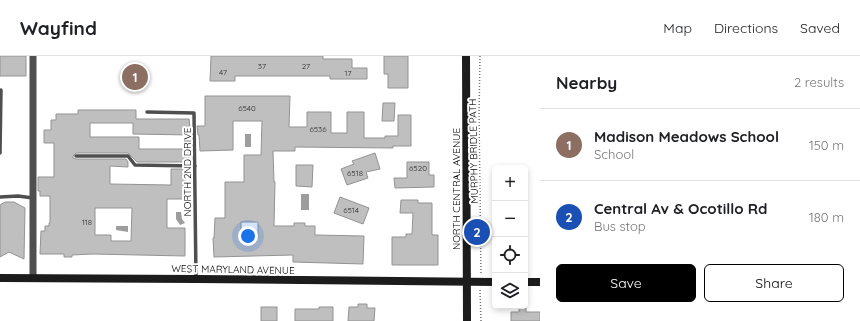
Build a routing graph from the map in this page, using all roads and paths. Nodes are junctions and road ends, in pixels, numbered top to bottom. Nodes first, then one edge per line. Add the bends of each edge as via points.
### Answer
1 (33, 56) edge
2 (466, 56) edge
3 (480, 56) edge
4 (1, 90) dead end
5 (147, 112) dead end
6 (0, 153) edge
7 (76, 156) dead end
8 (195, 166) junction
9 (0, 197) edge
10 (33, 198) junction
11 (481, 270) dead end
12 (0, 278) edge
13 (33, 278) junction
14 (196, 279) junction
15 (466, 282) junction
16 (492, 282) edge
17 (528, 282) edge
18 (540, 282) edge
19 (480, 297) dead end
20 (467, 321) edge
21 (481, 321) edge

1 - 10 street
2 - 15 street, NORTH CENTRAL AVENUE
3 - 11 path, MURPHY BRIDLE PATH
4 - 6 lane
5 - 8 lane, NORTH 2ND DRIVE via 194,113
7 - 8 lane via 128,156 135,165
8 - 14 lane, NORTH 2ND DRIVE
9 - 10 lane
10 - 13 street
12 - 13 street, WEST MARYLAND AVENUE
13 - 14 street, WEST MARYLAND AVENUE
14 - 15 street, WEST MARYLAND AVENUE
15 - 16 street, WEST MARYLAND AVENUE
15 - 20 street, NORTH CENTRAL AVENUE
17 - 18 street
19 - 21 path

